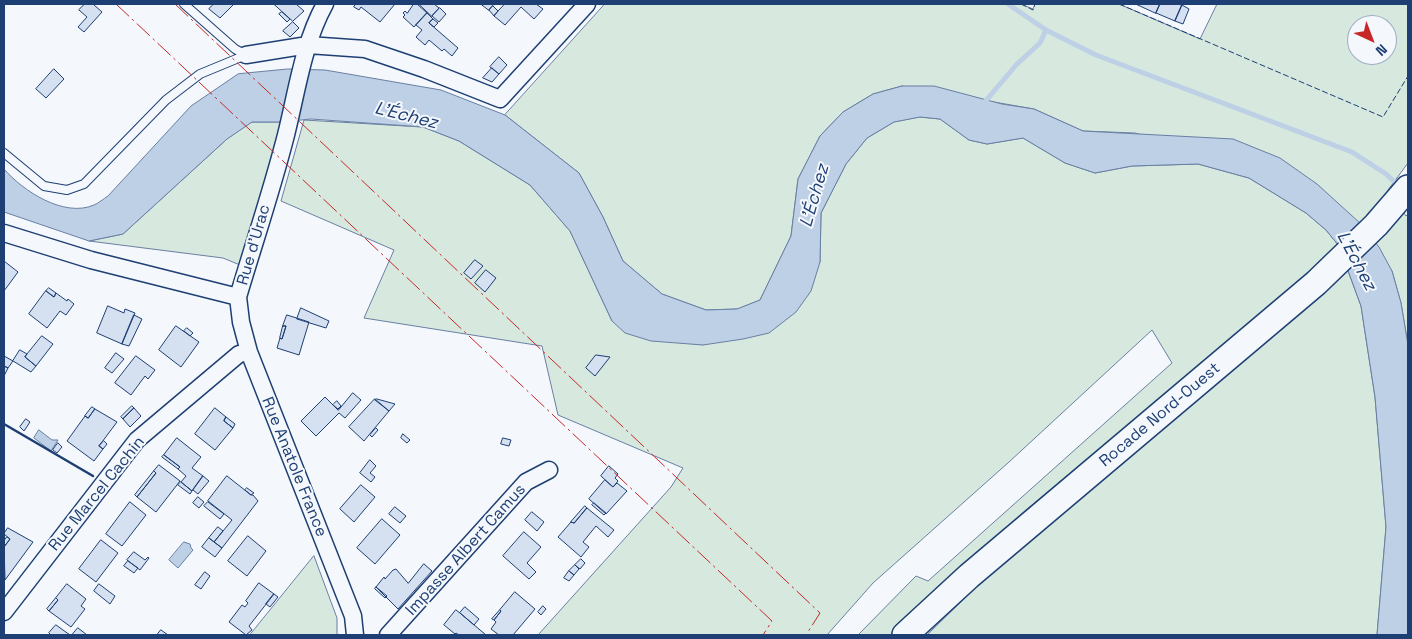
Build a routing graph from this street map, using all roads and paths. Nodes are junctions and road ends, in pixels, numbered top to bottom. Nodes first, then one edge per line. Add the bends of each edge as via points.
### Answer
1 (184, 4) edge
2 (326, 4) edge
3 (587, 4) edge
4 (306, 51) junction
5 (246, 55) junction
6 (4, 153) edge
7 (1408, 188) edge
8 (4, 233) edge
9 (238, 297) junction
10 (249, 352) junction
11 (548, 470) dead end
12 (4, 612) edge
13 (355, 635) edge
14 (388, 635) edge
15 (905, 635) edge

1 - 5 lane
2 - 4 street, Rue d'Urac
3 - 4 street via 500,99 365,49
4 - 5 street
4 - 9 street, Rue d'Urac via 286,136
5 - 6 lane via 200,74 166,100 84,184 67,190 44,186
7 - 15 main road, Rocade Nord-Ouest via 1376,225 1316,283 969,576
8 - 9 street, Rue d'Urac via 91,260
9 - 10 street, Rue Anatole France
10 - 12 street, Rue Marcel Cachin via 239,354 137,440
10 - 13 street, Rue Anatole France via 353,616
11 - 14 street, Impasse Albert Camus via 526,482

